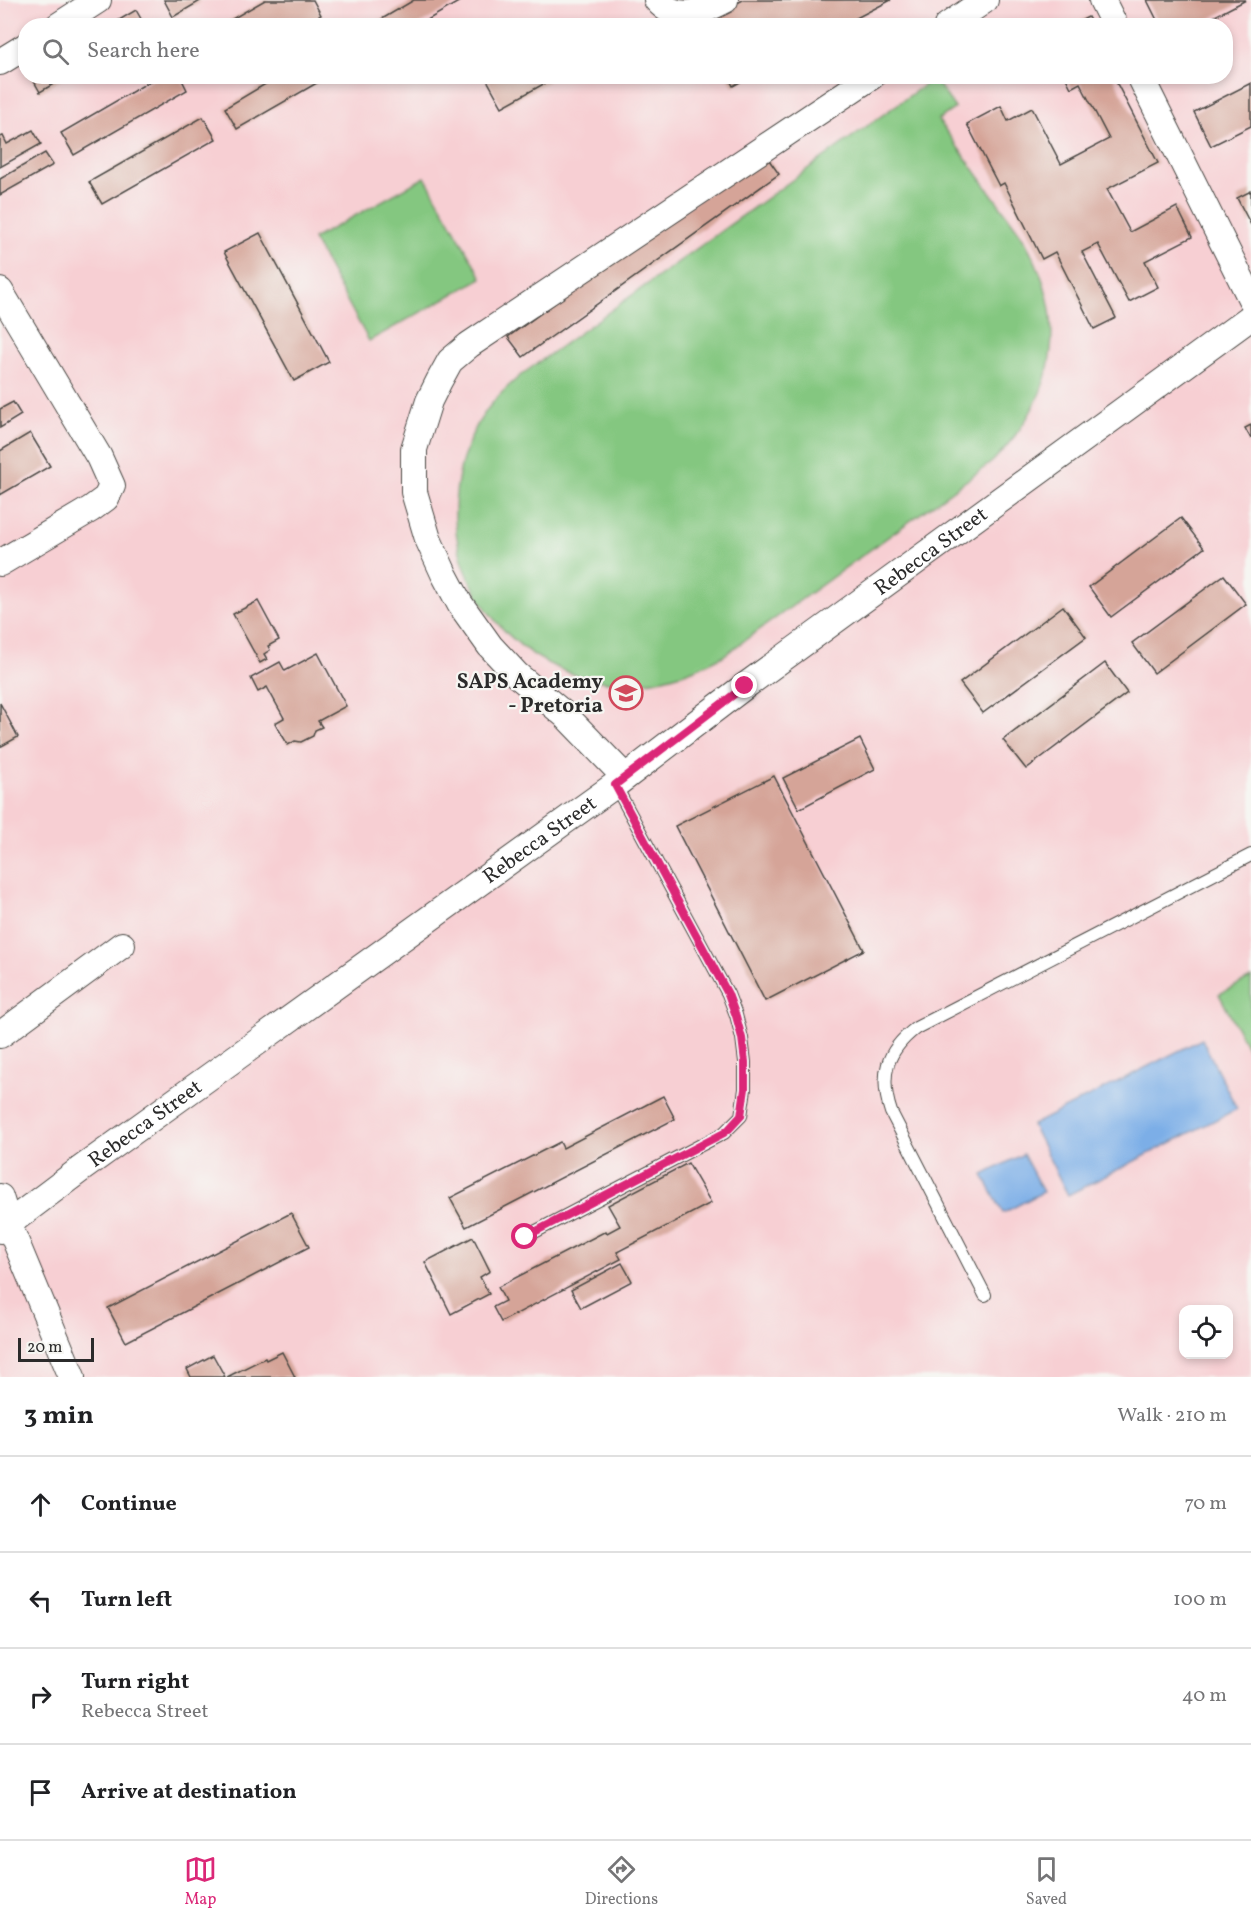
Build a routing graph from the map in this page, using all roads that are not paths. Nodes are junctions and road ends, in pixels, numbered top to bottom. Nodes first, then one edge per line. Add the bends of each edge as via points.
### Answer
1 (98, 0) edge
2 (657, 0) edge
3 (725, 0) edge
4 (985, 0) edge
5 (1102, 0) edge
6 (70, 18) edge
7 (959, 18) edge
8 (1110, 18) edge
9 (18, 51) edge
10 (0, 62) edge
11 (860, 84) edge
12 (1144, 84) edge
13 (0, 291) edge
14 (1251, 299) edge
15 (1251, 317) edge
16 (0, 563) edge
17 (620, 781) junction
18 (1251, 855) edge
19 (122, 945) dead end
20 (0, 1035) edge
21 (0, 1197) edge
22 (4, 1227) edge
23 (525, 1237) dead end
24 (985, 1295) dead end
25 (72, 1377) edge

1 - 6 street
2 - 3 street via 676,13 696,14
4 - 7 street
5 - 8 street
9 - 10 street
11 - 17 street via 469,345 450,361 429,401 414,449 414,492 444,574 490,646 517,675 565,715
12 - 14 street
13 - 16 street via 99,457 111,486 106,498 91,509
15 - 17 street, Rebecca Street
17 - 22 street, Rebecca Street
17 - 23 lane via 728,994 745,1062 741,1116 724,1133
18 - 24 lane via 916,1028 897,1045 884,1084 891,1113
19 - 20 street
21 - 22 street
22 - 25 street

